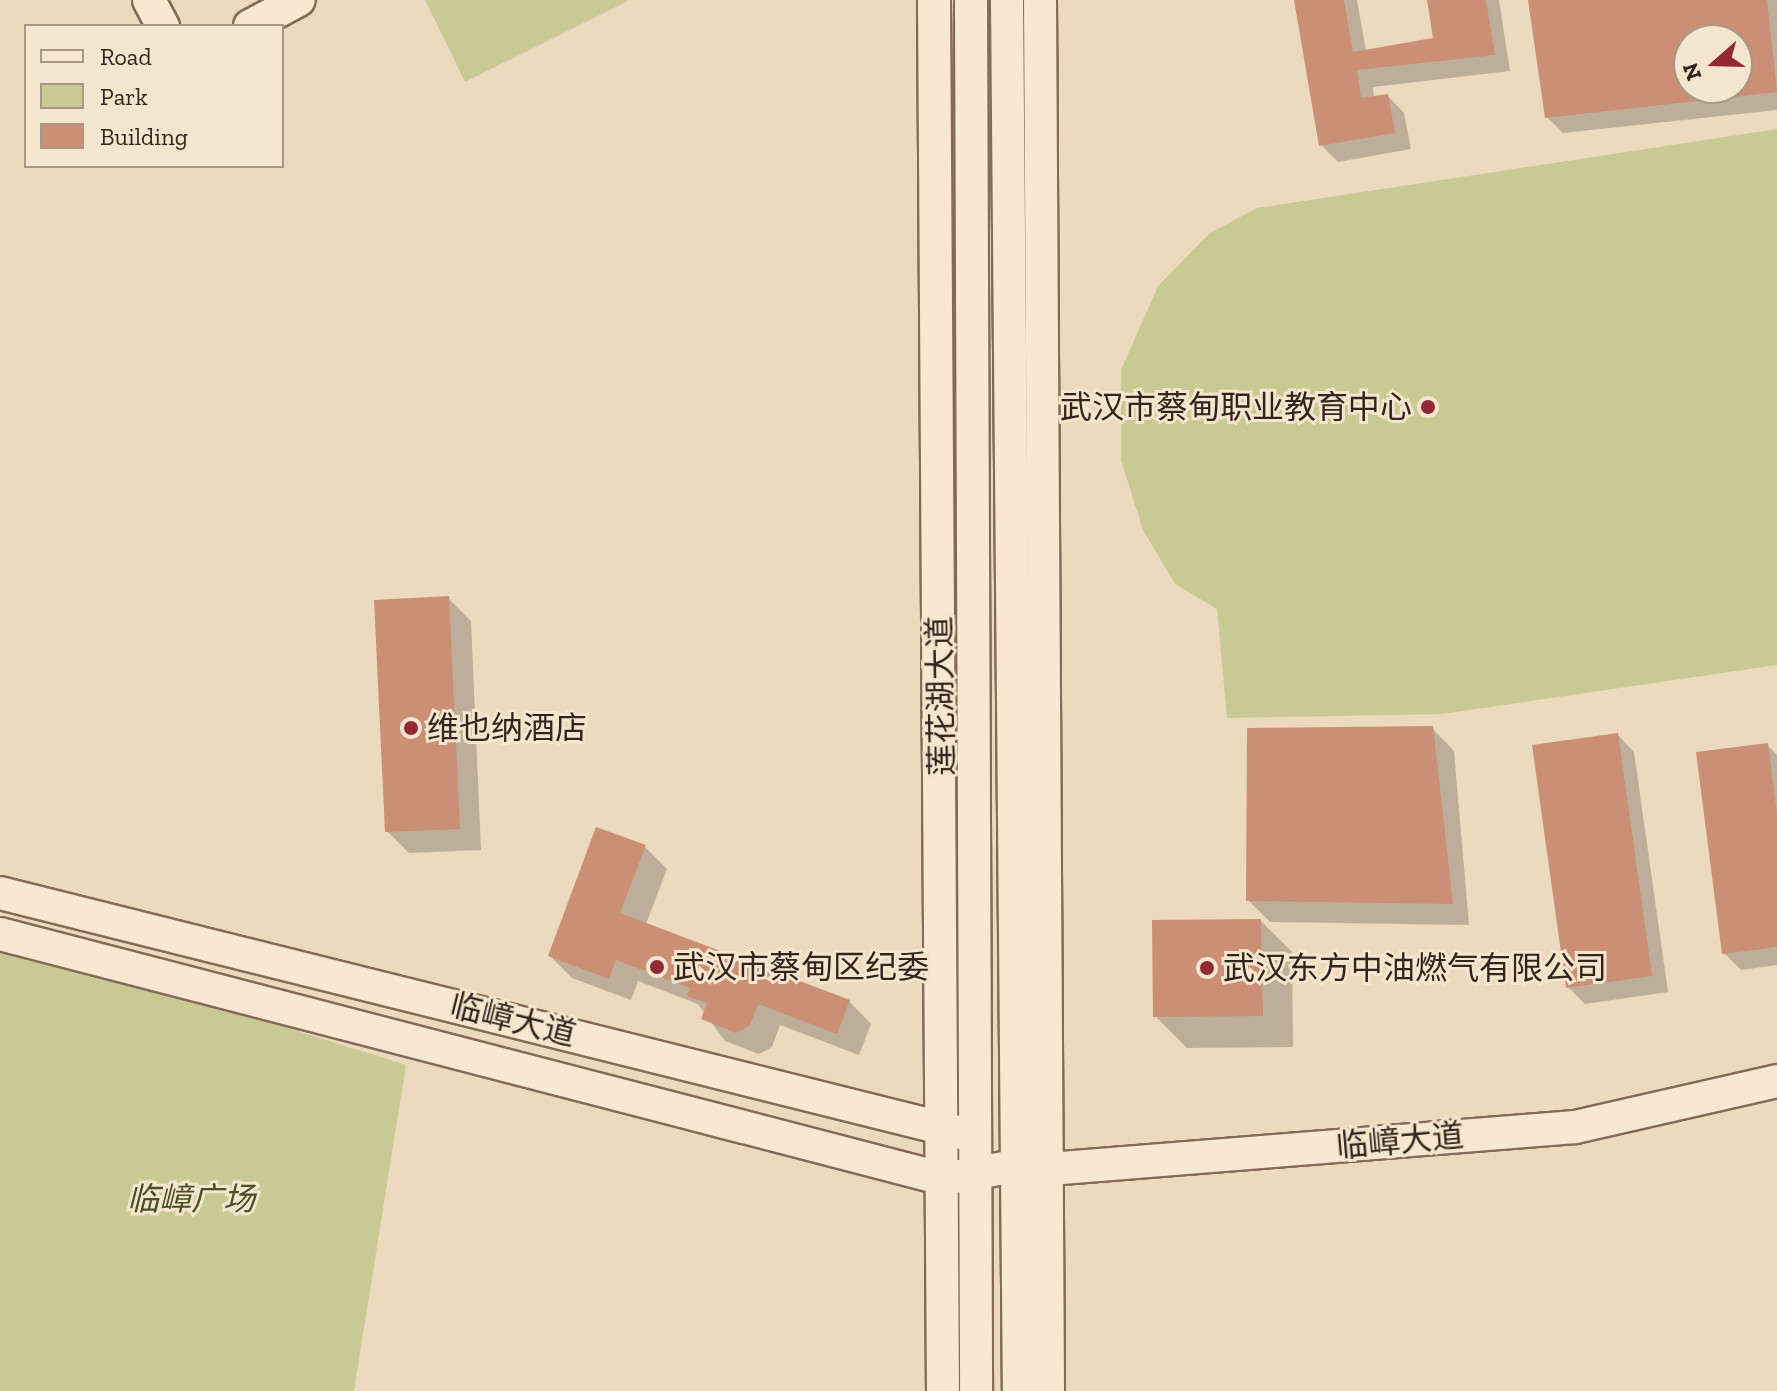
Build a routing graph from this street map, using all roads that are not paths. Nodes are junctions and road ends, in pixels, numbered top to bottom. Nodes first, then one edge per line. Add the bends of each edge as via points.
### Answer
1 (149, 0) edge
2 (299, 0) edge
3 (934, 0) edge
4 (971, 0) edge
5 (1007, 0) edge
6 (1040, 0) edge
7 (162, 24) edge
8 (254, 24) edge
9 (0, 893) edge
10 (0, 934) edge
11 (1777, 1081) edge
12 (960, 1132) junction
13 (1034, 1167) junction
14 (960, 1177) junction
15 (943, 1391) edge
16 (976, 1391) edge
17 (1019, 1391) edge
18 (1048, 1391) edge

1 - 7 street
2 - 8 street
3 - 12 street, 莲花湖大道
4 - 12 street, 莲花湖大道
5 - 13 street
6 - 13 street
9 - 12 street, 临嶂大道
10 - 14 street, 临嶂大道
11 - 13 street, 临嶂大道 via 1575,1127
12 - 13 street, 临嶂大道
12 - 14 street, 莲花湖大道
13 - 14 street, 临嶂大道
13 - 17 street
13 - 18 street
14 - 15 street, 莲花湖大道
14 - 16 street, 莲花湖大道

